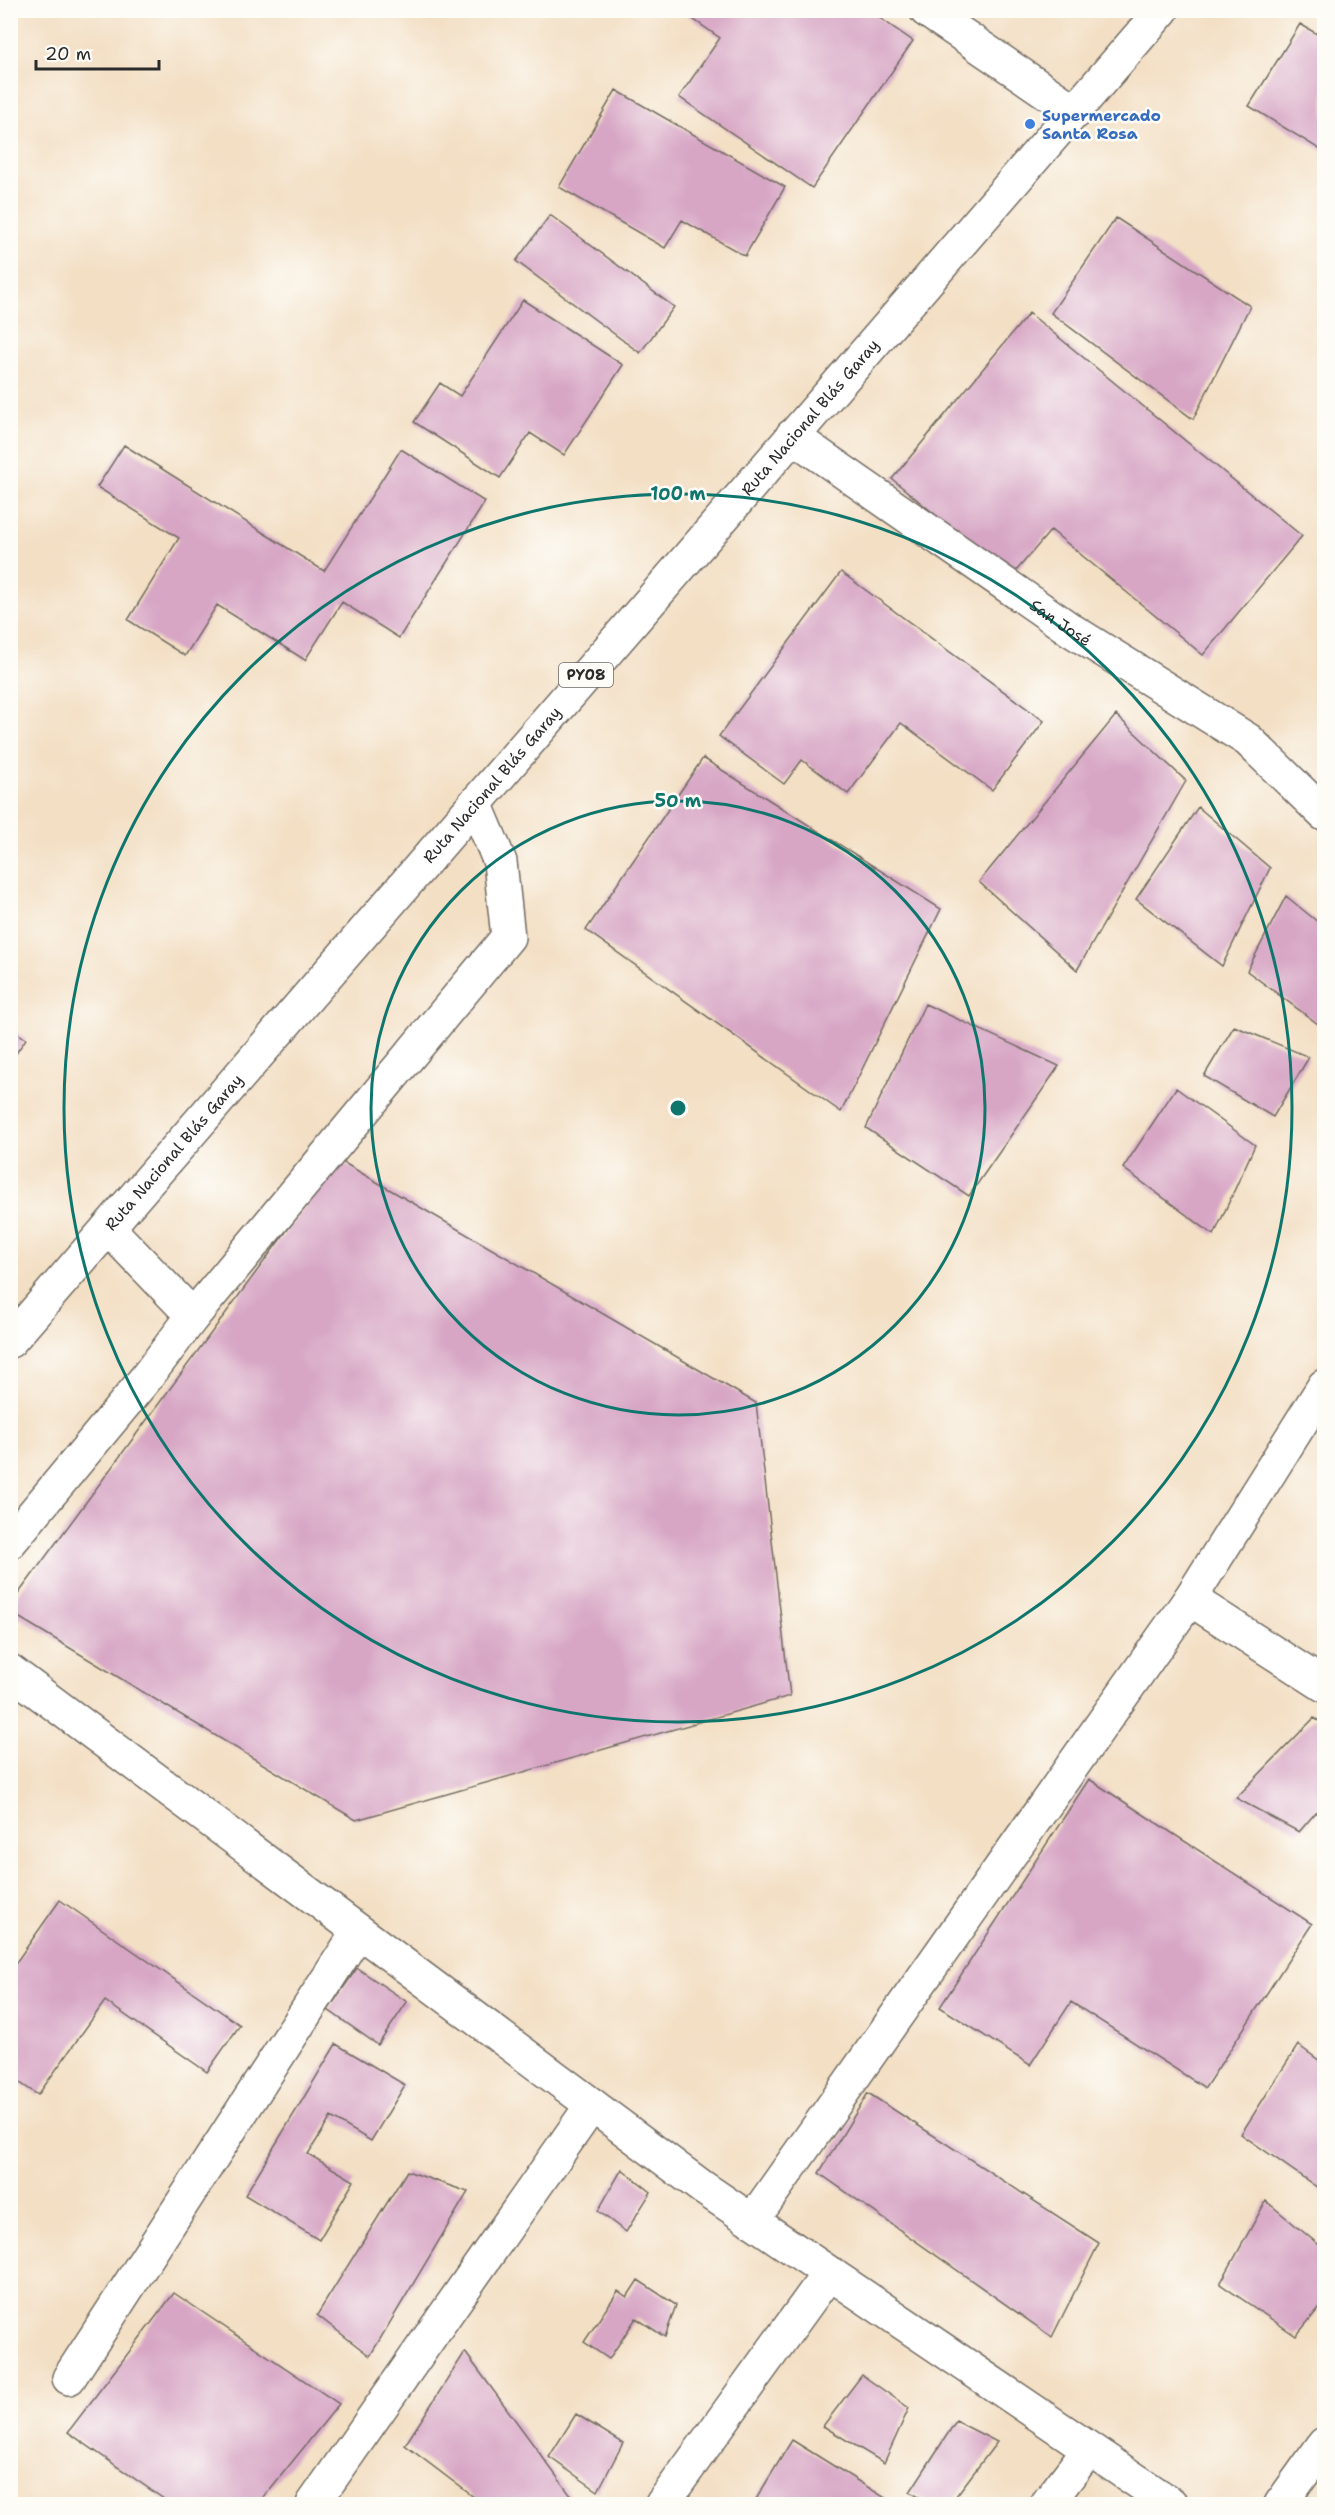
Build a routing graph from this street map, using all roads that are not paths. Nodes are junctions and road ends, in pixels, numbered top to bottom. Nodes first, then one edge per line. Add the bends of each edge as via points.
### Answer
1 (926, 10) edge
2 (1161, 10) edge
3 (1076, 112) junction
4 (792, 436) junction
5 (475, 803) junction
6 (1324, 814) edge
7 (108, 1228) junction
8 (193, 1316) junction
9 (10, 1341) edge
10 (1324, 1386) edge
11 (10, 1542) edge
12 (1190, 1599) junction
13 (10, 1671) edge
14 (1324, 1685) edge
15 (357, 1932) junction
16 (592, 2105) junction
17 (752, 2221) junction
18 (829, 2273) junction
19 (69, 2378) dead end
20 (1324, 2444) edge
21 (1089, 2449) junction
22 (313, 2505) edge
23 (662, 2505) edge
24 (1047, 2505) edge
25 (1171, 2505) edge
26 (1281, 2505) edge

1 - 3 main road
2 - 3 main road, Ruta Nacional Blás Garay / PY08
3 - 4 main road, Ruta Nacional Blás Garay / PY08
4 - 5 main road, Ruta Nacional Blás Garay / PY08
4 - 6 main road, San José via 1071,630 1248,740
5 - 7 main road, Ruta Nacional Blás Garay / PY08
5 - 8 main road via 500,862 508,937
7 - 8 main road
7 - 9 main road, Ruta Nacional Blás Garay / PY08
8 - 11 main road
10 - 12 main road
12 - 14 main road
12 - 17 main road
13 - 15 main road
15 - 16 main road
15 - 19 main road
16 - 17 main road
16 - 22 main road
17 - 18 main road
18 - 21 main road
18 - 23 main road
20 - 26 main road
21 - 24 main road
21 - 25 main road

